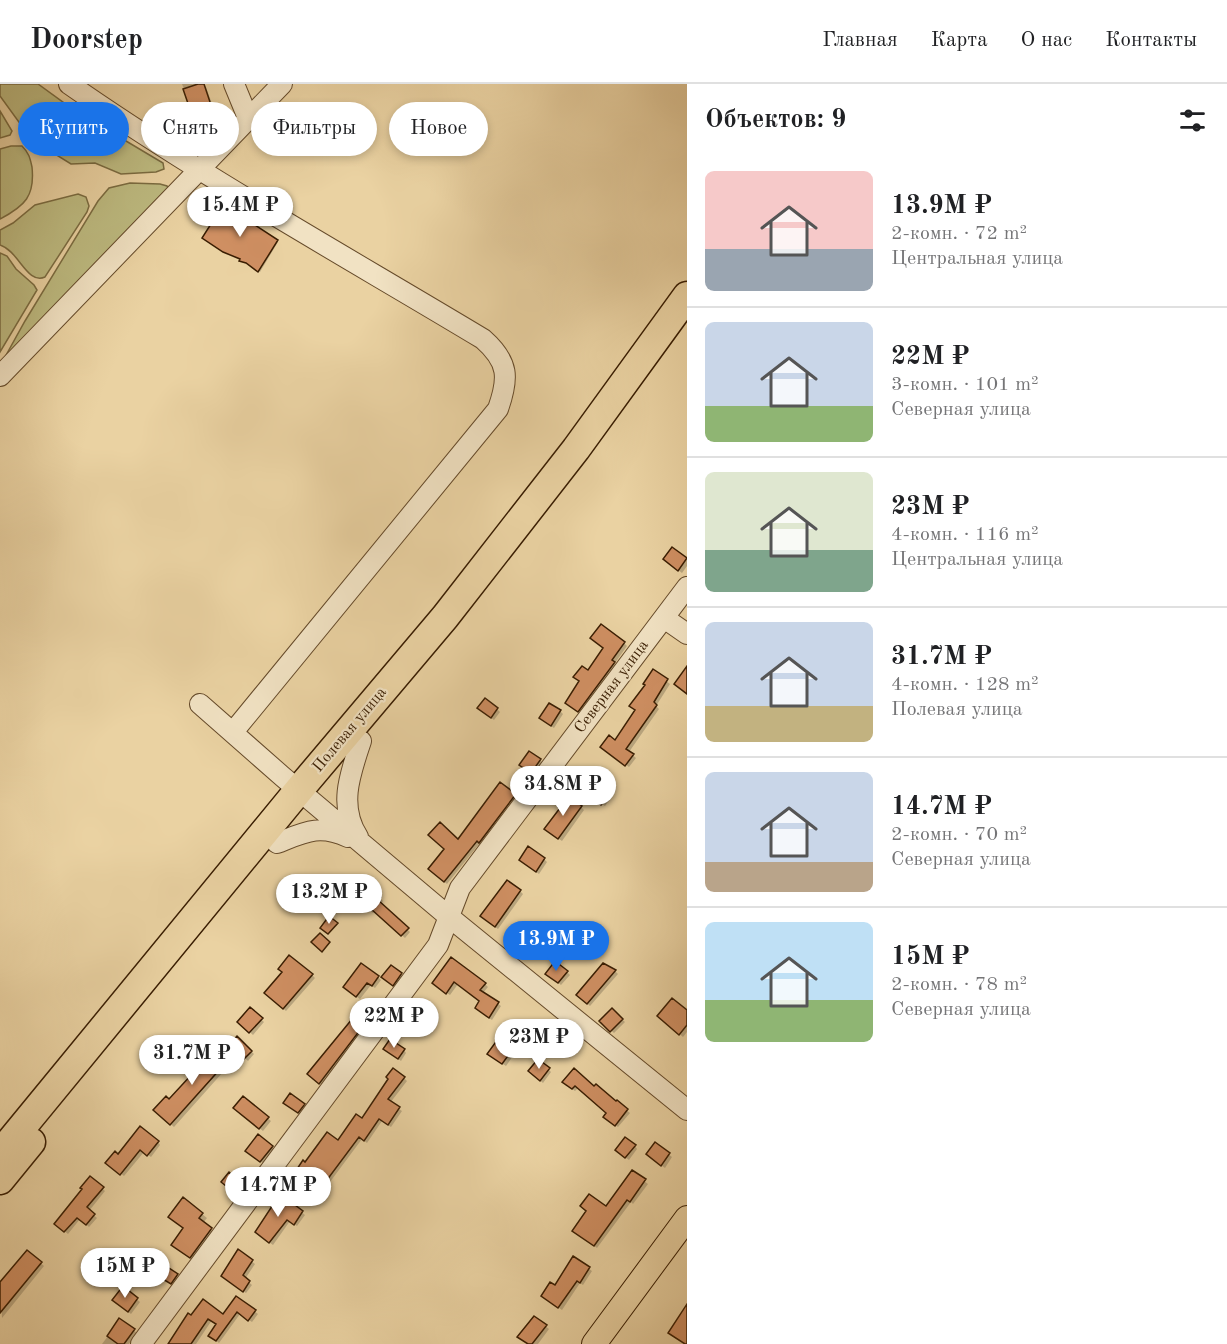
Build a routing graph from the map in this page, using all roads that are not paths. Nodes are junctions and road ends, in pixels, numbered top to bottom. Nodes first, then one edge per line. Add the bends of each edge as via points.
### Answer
1 (69, 84) edge
2 (96, 84) edge
3 (234, 84) edge
4 (282, 84) edge
5 (94, 102) edge
6 (101, 102) edge
7 (248, 118) junction
8 (129, 124) edge
9 (200, 168) junction
10 (687, 296) edge
11 (687, 326) edge
12 (1, 373) edge
13 (687, 587) edge
14 (664, 618) junction
15 (687, 634) edge
16 (200, 704) dead end
17 (232, 732) junction
18 (361, 741) junction
19 (305, 796) junction
20 (361, 842) junction
21 (277, 843) junction
22 (448, 916) junction
23 (687, 1110) edge
24 (0, 1154) edge
25 (0, 1180) edge
26 (687, 1218) edge
27 (141, 1344) edge
28 (594, 1344) edge

1 - 5 street
2 - 6 street
3 - 7 street
4 - 7 street
7 - 9 street
8 - 9 street
9 - 12 street
9 - 17 street via 483,339 497,351 505,368 505,388 498,409
10 - 19 highway, Полевая улица via 576,449
11 - 18 highway, Полевая улица via 590,458 458,626
13 - 14 street, Северная улица
14 - 15 street
14 - 22 street, Северная улица via 460,888
16 - 17 street
17 - 19 street
18 - 19 highway, Полевая улица
18 - 20 street via 346,793 352,829
19 - 20 street
19 - 21 highway, Полевая улица
19 - 24 highway, Полевая улица
20 - 21 street via 334,830 312,829
20 - 22 street
21 - 25 highway, Полевая улица
22 - 23 street
22 - 27 street, Северная улица via 438,945
26 - 28 main road

